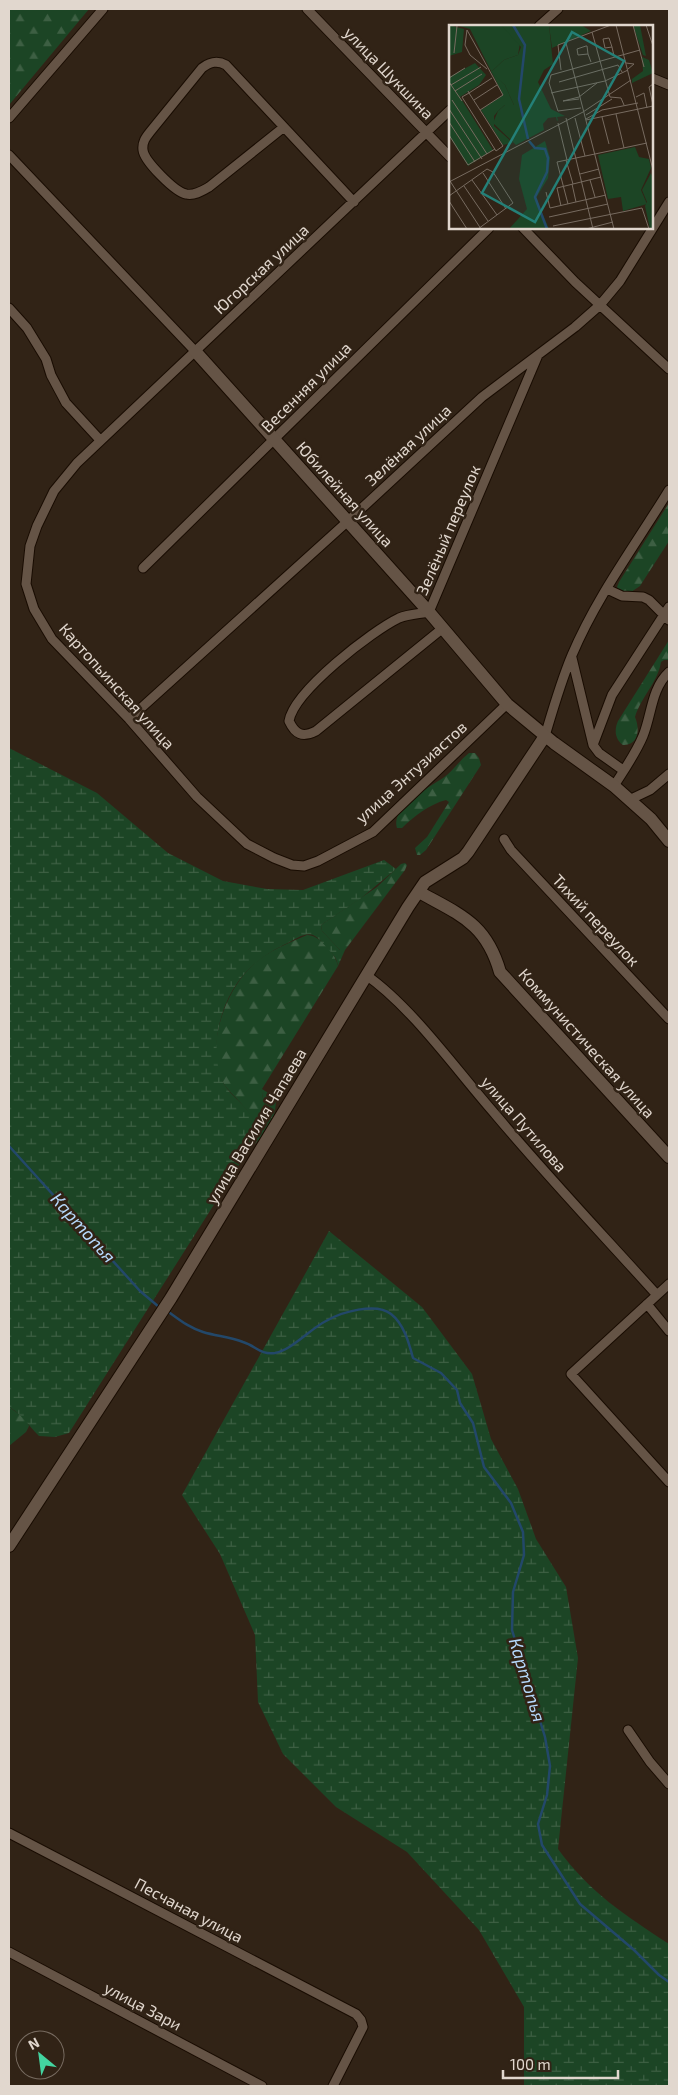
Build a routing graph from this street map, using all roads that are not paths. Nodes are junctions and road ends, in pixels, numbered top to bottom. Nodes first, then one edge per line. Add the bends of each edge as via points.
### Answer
1 (103, 9) edge
2 (307, 9) edge
3 (555, 10) edge
4 (540, 25) edge
5 (653, 78) edge
6 (669, 85) edge
7 (449, 111) edge
8 (9, 118) edge
9 (284, 127) junction
10 (426, 133) junction
11 (9, 155) edge
12 (449, 155) edge
13 (354, 202) junction
14 (669, 202) edge
15 (653, 227) edge
16 (488, 229) edge
17 (524, 229) edge
18 (652, 229) edge
19 (600, 305) junction
20 (9, 308) edge
21 (195, 351) junction
22 (538, 354) junction
23 (669, 369) edge
24 (100, 440) junction
25 (275, 440) junction
26 (91, 449) joint
27 (669, 490) edge
28 (348, 521) junction
29 (144, 568) dead end
30 (607, 589) junction
31 (669, 607) edge
32 (429, 612) junction
33 (666, 618) edge
34 (443, 628) junction
35 (571, 656) junction
36 (669, 672) edge
37 (507, 704) junction
38 (129, 719) junction
39 (544, 736) junction
40 (593, 745) junction
41 (623, 770) junction
42 (669, 774) edge
43 (614, 786) junction
44 (629, 800) junction
45 (504, 839) dead end
46 (669, 841) edge
47 (247, 844) joint
48 (419, 892) junction
49 (366, 975) junction
50 (669, 1019) edge
51 (669, 1157) edge
52 (669, 1284) edge
53 (657, 1295) junction
54 (647, 1304) junction
55 (669, 1331) edge
56 (669, 1482) edge
57 (9, 1546) edge
58 (628, 1730) dead end
59 (669, 1784) edge
60 (9, 1833) edge
61 (9, 1952) edge
62 (262, 2086) edge
63 (333, 2086) edge

1 - 8 street
2 - 10 street, улица Шукшина
3 - 4 street
5 - 6 street
7 - 10 street, Югорская улица
9 - 9 street via 197,193 178,191 148,161 143,151 143,143 150,132 193,78 207,64 216,62 226,65
9 - 13 street
10 - 12 street, улица Шукшина
10 - 13 street, Югорская улица
11 - 21 street, Юбилейная улица
13 - 21 street, Югорская улица
14 - 15 street, Зелёная улица
16 - 25 street, Весенняя улица
17 - 19 street
18 - 19 street, Зелёная улица
19 - 22 street, Зелёная улица
19 - 23 street
20 - 24 street via 27,328 46,359 66,403
21 - 24 street, Югорская улица
21 - 25 street, Юбилейная улица
22 - 28 street, Зелёная улица via 482,397
22 - 32 street, Зелёный переулок
24 - 26 street, Югорская улица
25 - 28 street, Юбилейная улица
25 - 29 street, Весенняя улица
26 - 38 street, Картопьинская улица via 66,475 45,508 30,546 26,584 52,640
27 - 30 street
28 - 32 street, Юбилейная улица
28 - 38 street, Зелёная улица
30 - 33 street via 622,596 643,597
30 - 35 street
31 - 33 street
32 - 34 street, Юбилейная улица
32 - 34 street, Зелёный переулок via 402,617 357,646 304,693 293,707 289,721 294,731 301,735 316,730
33 - 40 street via 612,695
34 - 37 street, Юбилейная улица
35 - 39 street
35 - 40 street
36 - 41 street via 659,684 644,733
37 - 39 street, Юбилейная улица
37 - 47 street, улица Энтузиастов via 373,832 304,866 292,865
38 - 47 street, Картопьинская улица via 197,797
39 - 43 street, Юбилейная улица
39 - 48 street, улица Василия Чапаева via 468,852 425,882
40 - 41 street
41 - 43 street
42 - 44 street via 650,790
43 - 44 street, Юбилейная улица
44 - 46 street, Юбилейная улица
45 - 50 street, Тихий переулок
48 - 49 street, улица Василия Чапаева
48 - 51 street, Коммунистическая улица via 474,925 486,938 500,972
49 - 53 street, улица Путилова via 418,1024
49 - 57 street, улица Василия Чапаева via 171,1298
52 - 53 street
53 - 54 street
54 - 55 street
54 - 56 street via 571,1374
58 - 59 street
60 - 63 street, Песчаная улица via 356,2014 363,2028
61 - 62 street, улица Зари

